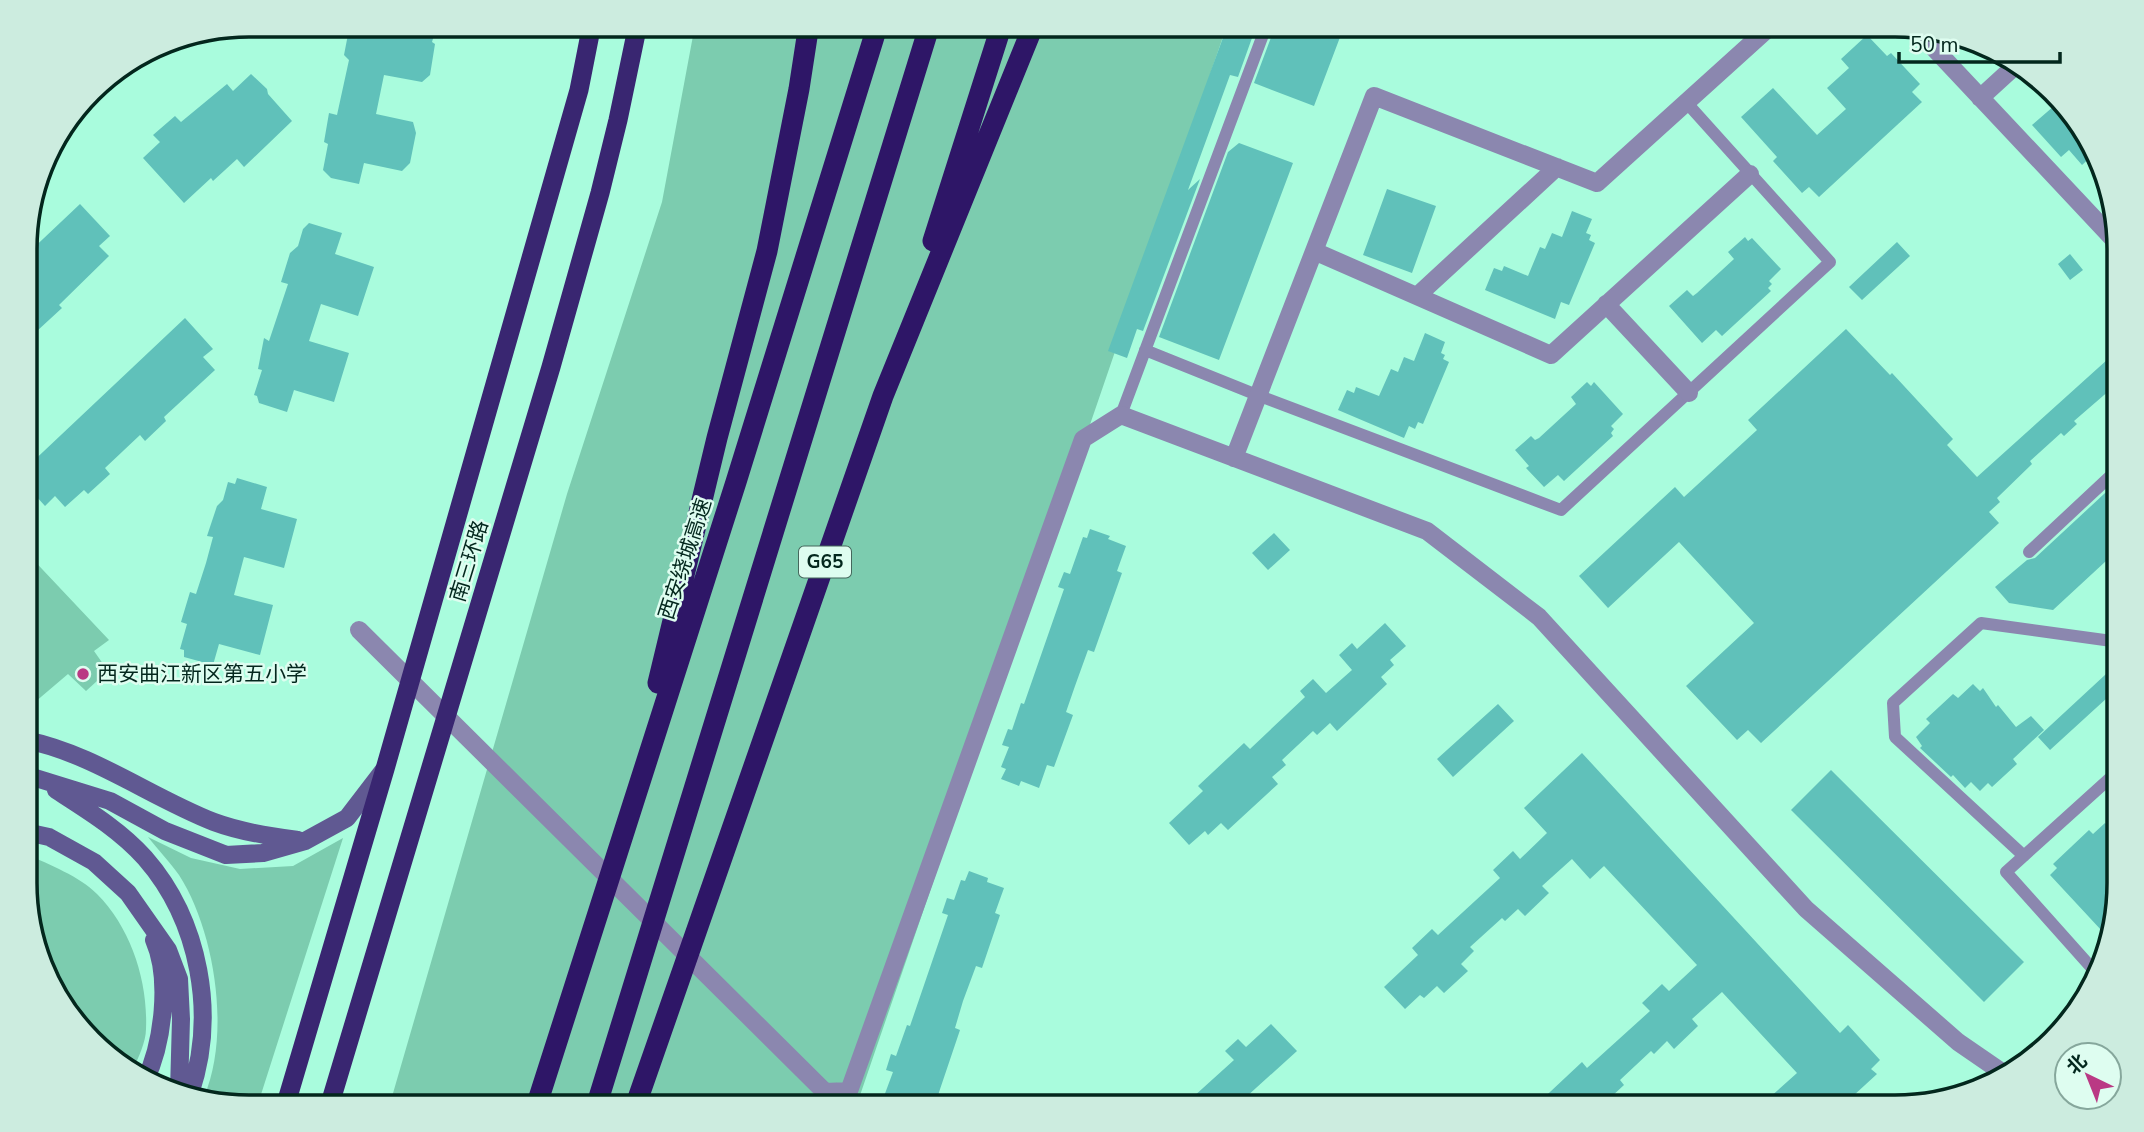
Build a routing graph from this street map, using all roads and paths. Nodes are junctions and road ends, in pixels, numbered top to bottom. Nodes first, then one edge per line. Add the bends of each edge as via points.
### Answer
1 (589, 37) edge
2 (635, 37) edge
3 (806, 37) edge
4 (873, 37) edge
5 (926, 37) edge
6 (998, 37) edge
7 (1029, 37) edge
8 (1262, 37) edge
9 (1758, 37) edge
10 (1926, 39) edge
11 (2010, 70) edge
12 (1980, 98) junction
13 (1686, 102) junction
14 (1557, 167) junction
15 (1750, 174) junction
16 (2106, 231) edge
17 (1314, 251) junction
18 (1417, 296) junction
19 (1606, 304) junction
20 (1145, 350) junction
21 (1689, 393) junction
22 (1258, 395) junction
23 (883, 396) junction
24 (1121, 415) junction
25 (1234, 458) junction
26 (2107, 479) edge
27 (2029, 552) dead end
28 (359, 630) dead end
29 (2107, 640) edge
30 (37, 742) edge
31 (385, 769) junction
32 (37, 777) edge
33 (37, 779) edge
34 (2107, 782) edge
35 (37, 834) edge
36 (305, 841) junction
37 (617, 851) junction
38 (2024, 856) junction
39 (145, 918) junction
40 (2090, 966) edge
41 (1997, 1069) edge
42 (149, 1070) edge
43 (179, 1084) edge
44 (192, 1087) edge
45 (289, 1095) edge
46 (333, 1095) edge
47 (540, 1095) edge
48 (600, 1095) edge
49 (639, 1095) edge

1 - 31 highway, 南三环路 via 575,104
2 - 46 highway, 南三环路 via 615,132 554,354
3 - 37 highway via 767,251
4 - 37 highway, 西安绕城高速
5 - 48 highway
6 - 23 highway
7 - 23 highway, G65
8 - 20 lane
9 - 13 street
10 - 12 street
11 - 12 street
12 - 16 street
13 - 14 street via 1597,183
13 - 15 lane
14 - 17 street via 1374,96
14 - 18 street
15 - 19 street
15 - 21 lane via 1830,262
17 - 18 street
17 - 22 street
18 - 19 street via 1551,355
19 - 21 street
20 - 22 lane
20 - 24 lane
21 - 22 lane via 1561,510
22 - 25 street
23 - 49 highway, G65
24 - 25 street
24 - 28 street via 1083,439 849,1091 825,1092
25 - 41 street via 1427,531 1539,617 1807,909 1958,1042
26 - 27 lane
29 - 38 lane via 1981,623 1893,703 1895,737
30 - 36 main road via 90,760 214,822
31 - 36 main road via 348,818
31 - 45 highway, 南三环路
32 - 36 main road via 110,801 165,831 226,855 263,853
33 - 44 main road via 109,825 144,857 170,892 202,984 202,1029
34 - 38 lane
35 - 39 main road via 94,862 128,892
37 - 47 highway, 西安绕城高速
38 - 40 lane via 2006,872
39 - 42 main road via 158,948 164,998
39 - 43 main road via 168,950 179,979

